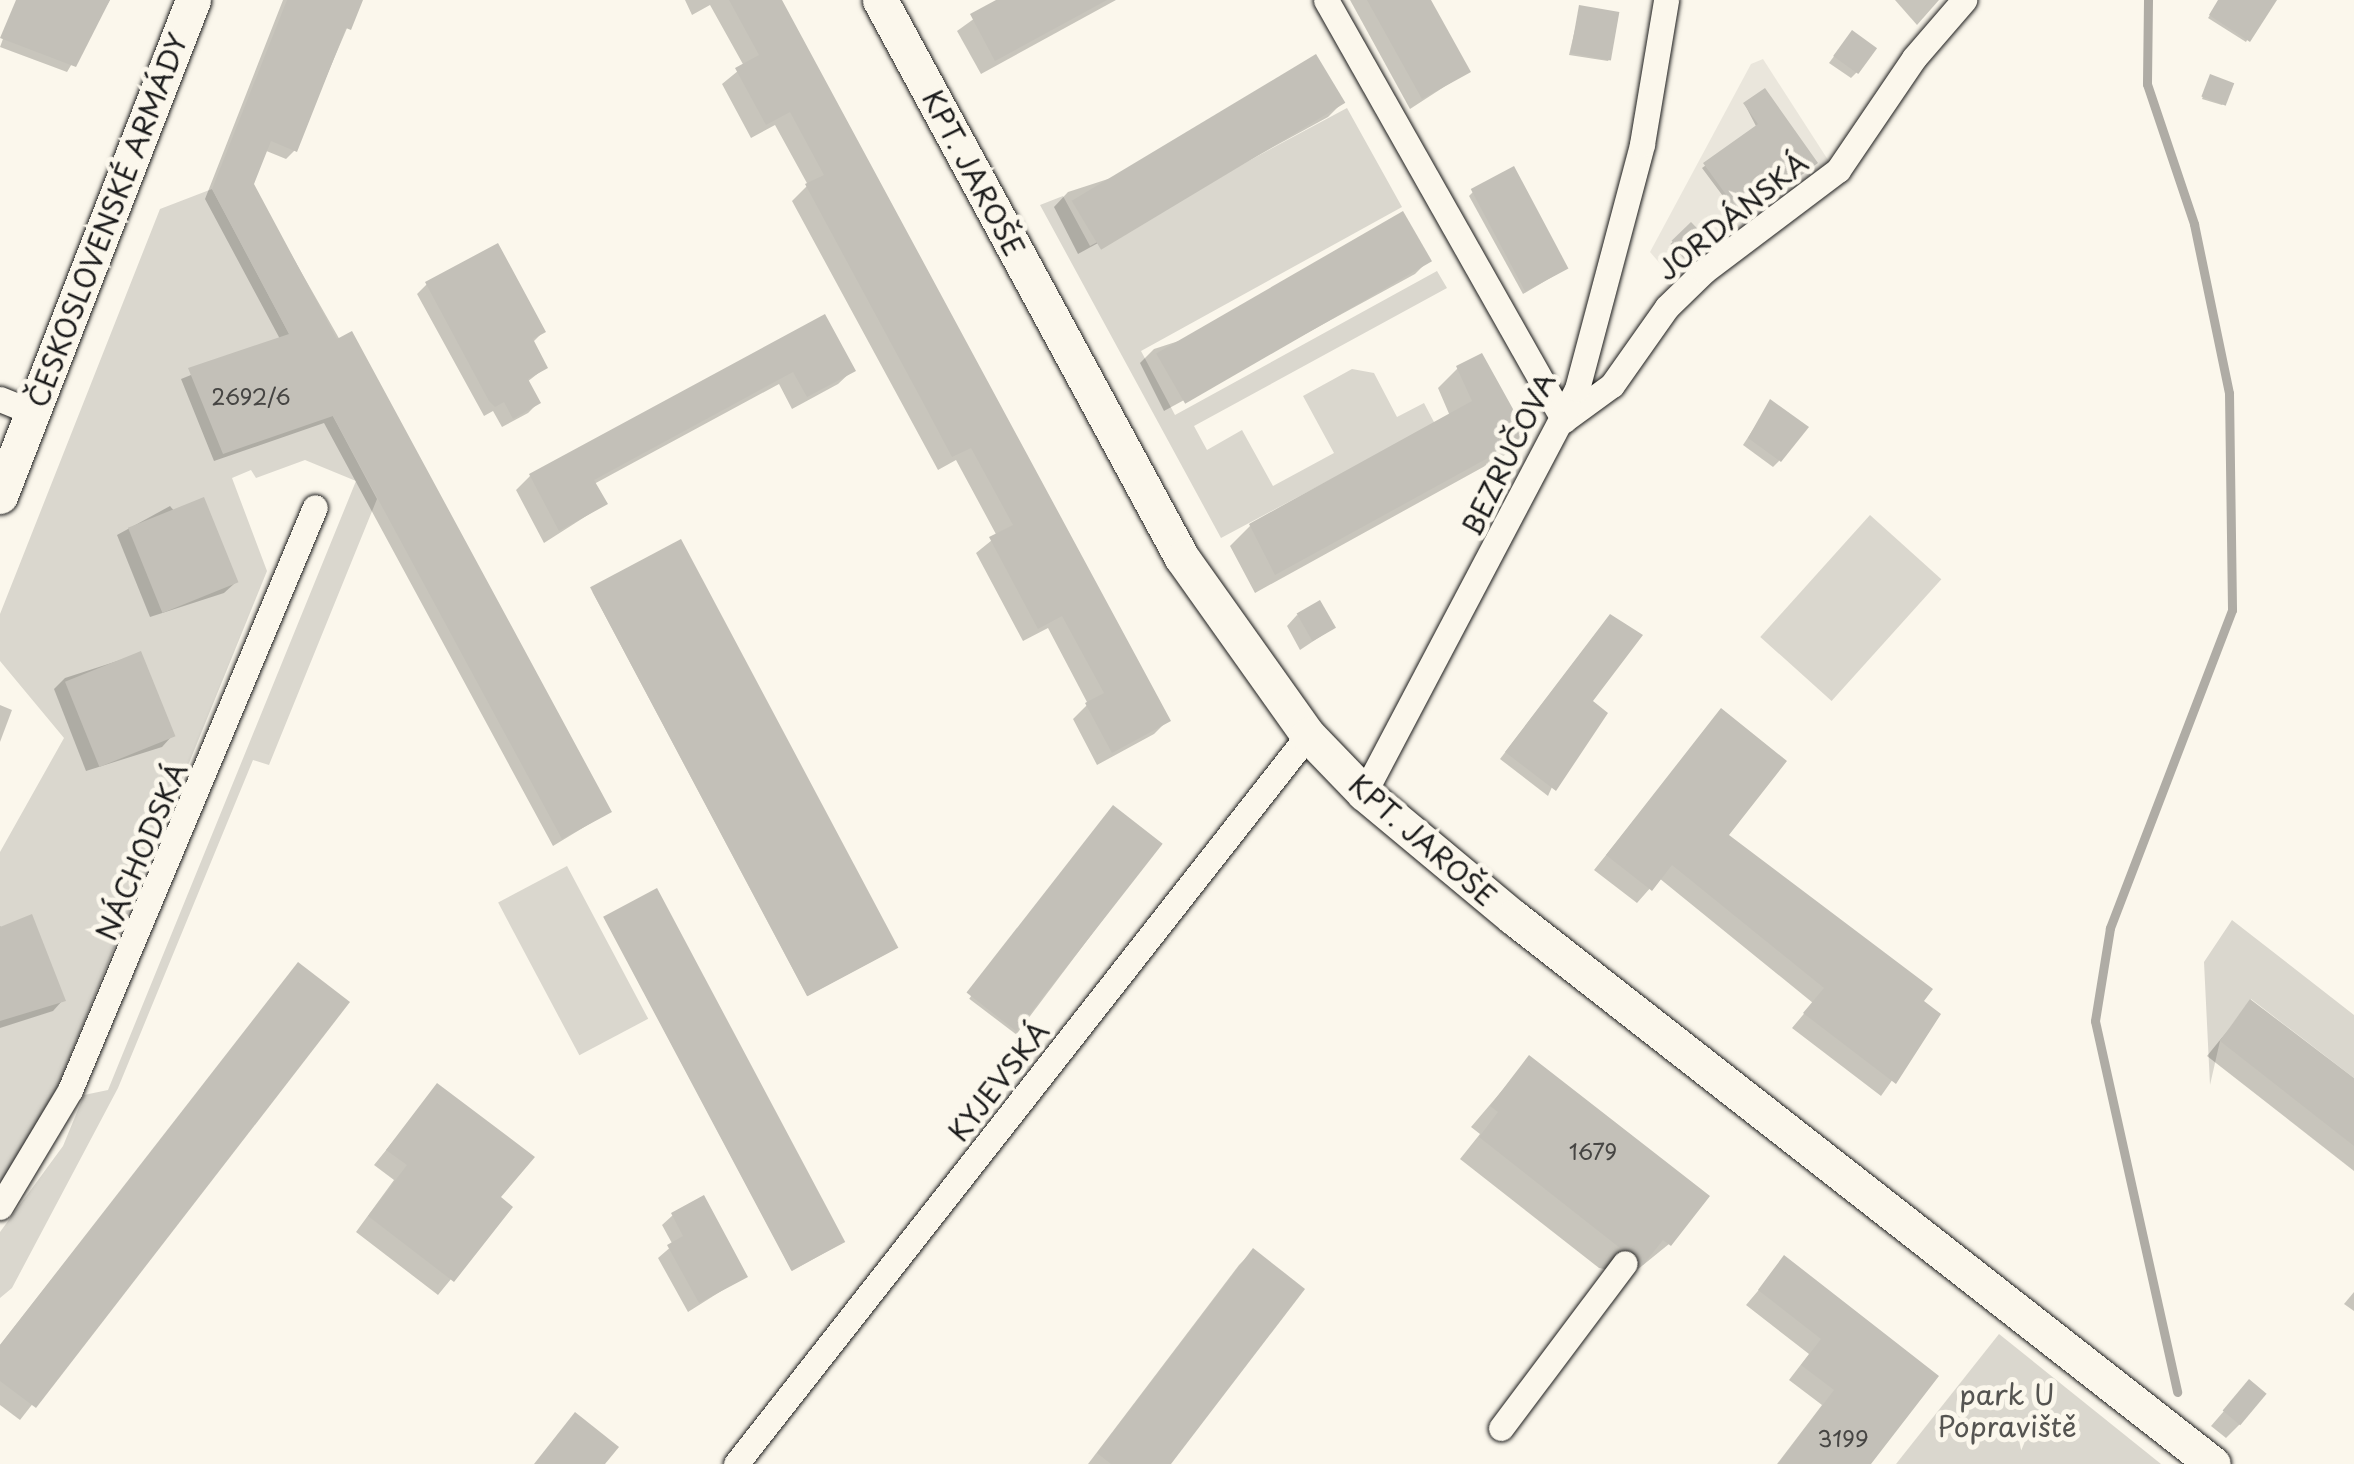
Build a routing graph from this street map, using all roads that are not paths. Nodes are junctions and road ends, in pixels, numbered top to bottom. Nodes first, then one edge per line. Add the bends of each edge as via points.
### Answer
1 (192, 0) edge
2 (880, 0) edge
3 (1326, 0) edge
4 (1666, 0) edge
5 (1964, 0) edge
6 (0, 399) edge
7 (33, 412) junction
8 (1564, 420) junction
9 (0, 496) edge
10 (315, 507) dead end
11 (1308, 735) junction
12 (1364, 793) junction
13 (0, 1207) edge
14 (1626, 1263) dead end
15 (1502, 1428) dead end
16 (736, 1464) edge
17 (2213, 1464) edge

1 - 7 street, ČESKOSLOVENSKÉ ARMÁDY
2 - 11 street, KPT. JAROŠE via 1182,558
3 - 8 street
4 - 8 street, BEZRUČOVA via 1642,144
5 - 8 street, JORDÁNSKÁ via 1914,58 1838,170 1704,271 1667,307 1612,385
6 - 7 street
7 - 9 street, ČESKOSLOVENSKÉ ARMÁDY
8 - 12 street, BEZRUČOVA
10 - 13 street, NÁCHODSKÁ via 70,1090
11 - 12 street, KPT. JAROŠE
11 - 16 street, KYJEVSKÁ
12 - 17 street, KPT. JAROŠE
14 - 15 street

